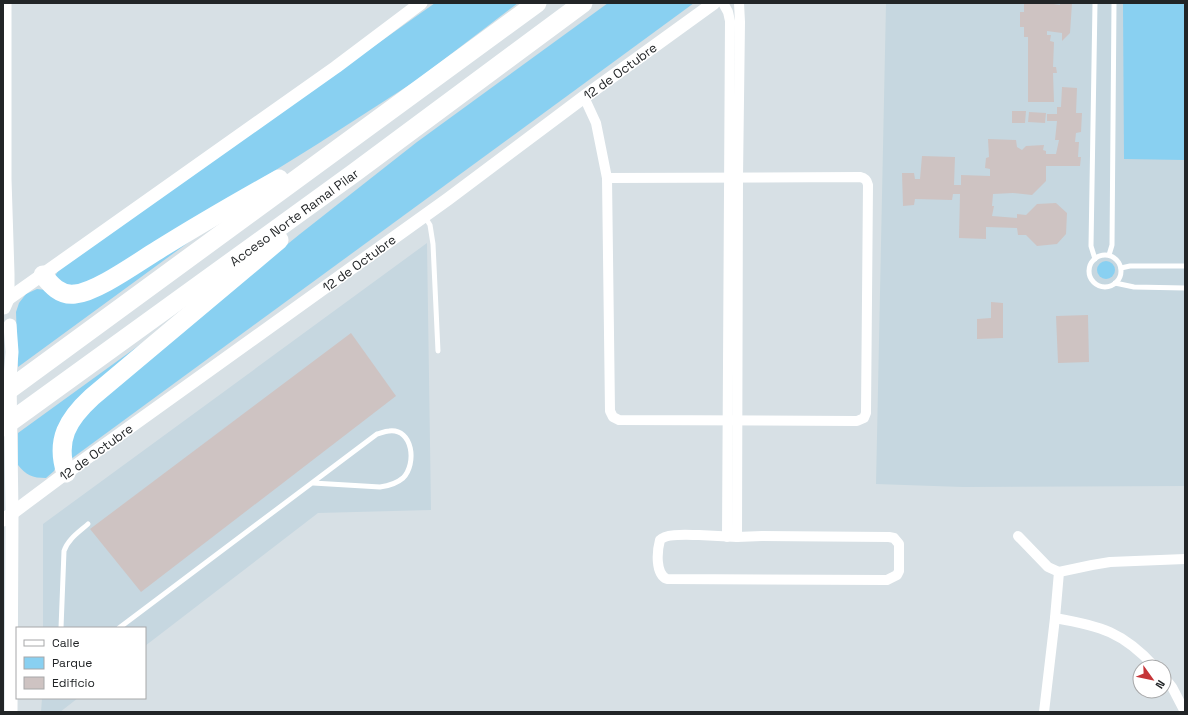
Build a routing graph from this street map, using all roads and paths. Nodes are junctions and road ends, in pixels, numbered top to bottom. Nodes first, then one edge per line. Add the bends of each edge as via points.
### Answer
1 (5, 3) edge
2 (421, 3) edge
3 (537, 3) edge
4 (583, 3) edge
5 (714, 3) edge
6 (723, 3) edge
7 (739, 3) edge
8 (1095, 3) edge
9 (1114, 3) edge
10 (584, 97) junction
11 (351, 140) junction
12 (354, 174) junction
13 (733, 177) junction
14 (607, 178) junction
15 (4, 179) edge
16 (424, 216) junction
17 (1109, 255) junction
18 (1094, 259) junction
19 (1185, 266) edge
20 (1121, 268) junction
21 (43, 275) junction
22 (1116, 283) junction
23 (1185, 288) edge
24 (5, 305) edge
25 (6, 329) edge
26 (438, 351) dead end
27 (3, 353) edge
28 (6, 386) edge
29 (733, 420) junction
30 (3, 427) edge
31 (66, 473) junction
32 (313, 483) junction
33 (8, 517) edge
34 (88, 524) dead end
35 (1018, 536) dead end
36 (732, 537) junction
37 (1185, 559) edge
38 (1059, 572) junction
39 (1055, 618) junction
40 (61, 627) edge
41 (120, 627) edge
42 (1146, 659) edge
43 (14, 680) edge
44 (1172, 687) edge
45 (11, 712) edge
46 (1044, 712) edge
47 (1185, 712) edge

1 - 15 street
2 - 21 street via 336,67
3 - 11 highway
4 - 12 highway, Acceso Norte Ramal Pilar
5 - 10 street, 12 de Octubre
6 - 13 street via 730,21
7 - 13 street
8 - 18 lane via 1091,246
9 - 17 lane via 1112,245
10 - 14 street via 596,123
10 - 16 street, 12 de Octubre
11 - 21 highway via 213,216 87,291 74,294 60,292
11 - 28 highway via 49,360
12 - 30 highway, Acceso Norte Ramal Pilar
12 - 31 highway via 258,259 80,408 69,423 63,442 62,458
13 - 14 street
13 - 29 street
13 - 29 street via 860,177 867,181 868,186 864,418 857,421
14 - 29 street via 610,411 619,420
15 - 24 street
16 - 26 lane via 430,226 433,244
16 - 31 street, 12 de Octubre
17 - 18 lane
17 - 20 lane via 1117,260
18 - 22 lane via 1090,274 1095,283 1105,287
19 - 20 lane
20 - 22 lane
21 - 24 street
22 - 23 lane via 1134,287
24 - 25 street via 11,321
25 - 28 street via 12,352
27 - 28 street
28 - 33 street
29 - 36 street
31 - 33 street, 12 de Octubre
32 - 32 lane via 377,434 390,430 400,434 411,448 410,468 403,478 391,485 380,487
32 - 41 lane
33 - 43 street
34 - 40 lane via 71,538 64,551
35 - 38 street via 1048,567
36 - 36 street via 662,536 658,544 658,569 667,579 887,580 899,571 899,544 894,538
37 - 38 street via 1110,562
38 - 39 street
39 - 42 street via 1083,622 1111,631 1127,641
39 - 46 street
43 - 45 street
44 - 47 street

